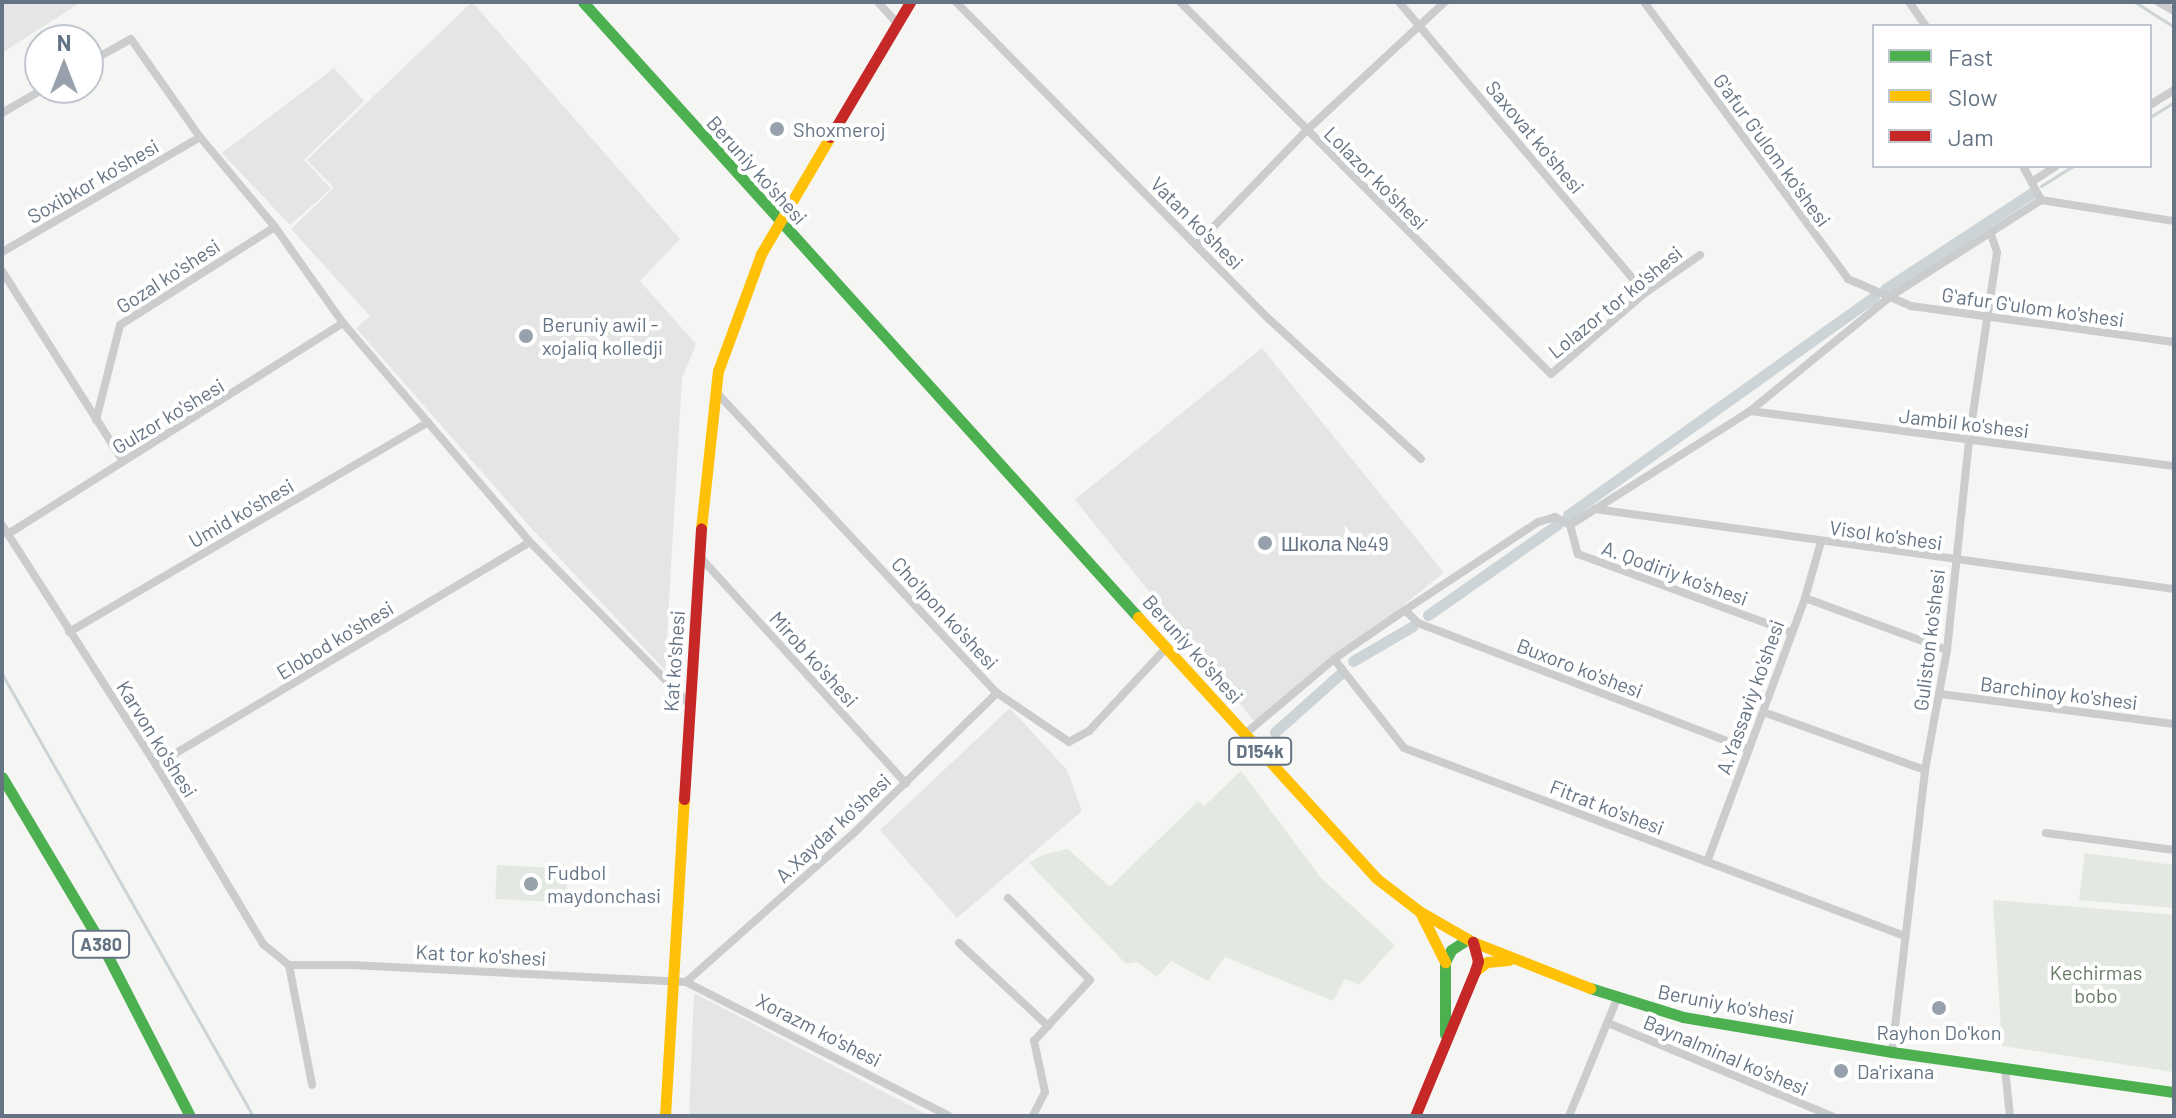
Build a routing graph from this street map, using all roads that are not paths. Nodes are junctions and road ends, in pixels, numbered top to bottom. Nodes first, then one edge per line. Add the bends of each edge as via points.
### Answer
1 (583, 2) edge
2 (878, 2) edge
3 (910, 2) edge
4 (956, 2) edge
5 (1180, 2) edge
6 (1399, 2) edge
7 (1445, 2) edge
8 (1644, 2) edge
9 (1909, 2) edge
10 (2158, 2) edge
11 (2174, 11) edge
12 (897, 23) junction
13 (1420, 23) junction
14 (1925, 24) edge
15 (104, 54) edge
16 (2174, 90) edge
17 (24, 100) edge
18 (2152, 104) edge
19 (2, 113) edge
20 (1306, 131) junction
21 (200, 137) junction
22 (2024, 168) edge
23 (2053, 168) edge
24 (2033, 181) junction
25 (2041, 200) junction
26 (2174, 221) edge
27 (779, 222) junction
28 (275, 227) junction
29 (1990, 232) junction
30 (1196, 245) junction
31 (2, 252) edge
32 (1700, 255) dead end
33 (2, 271) edge
34 (1645, 293) junction
35 (1891, 296) junction
36 (1987, 319) junction
37 (343, 323) junction
38 (2174, 342) edge
39 (1551, 374) joint
40 (716, 392) junction
41 (1750, 411) junction
42 (96, 420) junction
43 (428, 422) junction
44 (1969, 440) junction
45 (1421, 459) dead end
46 (123, 461) junction
47 (2174, 466) edge
48 (1595, 509) junction
49 (2, 525) edge
50 (1570, 525) junction
51 (8, 534) junction
52 (530, 542) junction
53 (1821, 542) junction
54 (700, 557) junction
55 (1955, 561) junction
56 (2174, 589) edge
57 (1805, 598) junction
58 (1405, 610) junction
59 (69, 632) junction
60 (1790, 632) junction
61 (1167, 647) junction
62 (1947, 650) junction
63 (1334, 659) junction
64 (997, 693) junction
65 (1940, 694) junction
66 (689, 704) junction
67 (1763, 712) junction
68 (2174, 724) edge
69 (1245, 734) junction
70 (1748, 749) junction
71 (156, 765) junction
72 (1925, 770) junction
73 (2, 777) edge
74 (906, 783) junction
75 (2046, 833) dead end
76 (2174, 850) edge
77 (1707, 862) junction
78 (1008, 898) dead end
79 (1419, 911) junction
80 (1905, 936) junction
81 (1470, 941) junction
82 (959, 943) dead end
83 (1513, 960) junction
84 (1445, 962) junction
85 (289, 965) junction
86 (1475, 971) junction
87 (672, 981) junction
88 (686, 982) junction
89 (1617, 999) junction
90 (1608, 1023) junction
91 (1048, 1026) junction
92 (1445, 1039) junction
93 (1892, 1052) junction
94 (2005, 1068) junction
95 (312, 1085) dead end
96 (2174, 1092) edge
97 (190, 1116) edge
98 (665, 1116) edge
99 (949, 1116) edge
100 (1033, 1116) edge
101 (1415, 1116) edge
102 (1569, 1116) edge
103 (1831, 1116) edge
104 (2010, 1116) edge

1 - 27 main road, Beruniy ko'shesi / D154k
2 - 12 street
3 - 12 main road, Kat ko'shesi
4 - 30 street, Vatan ko'shesi
5 - 20 street, Lolazor ko'shesi
6 - 13 street, Saxovat ko'shesi
7 - 13 street
8 - 35 street, G'afur G'ulom ko'shesi via 1848,279
9 - 14 street
10 - 11 street
12 - 27 main road, Kat ko'shesi
13 - 20 street
13 - 34 street, Saxovat ko'shesi
15 - 21 street via 131,39
16 - 18 street
17 - 19 street
20 - 30 street
20 - 39 street, Lolazor ko'shesi
21 - 28 street
21 - 31 street, Soxibkor ko'shesi
22 - 24 street
23 - 24 street
24 - 25 street
25 - 26 street
25 - 29 street
27 - 40 main road, Kat ko'shesi via 735,319
27 - 61 main road, Beruniy ko'shesi / D154k
28 - 37 street
28 - 42 street, Gozal ko'shesi via 120,325
29 - 35 street
29 - 36 street, Guliston ko'shesi via 1997,252
30 - 45 street, Vatan ko'shesi
32 - 34 street, Lolazor tor ko'shesi
33 - 42 street
34 - 39 street, Lolazor tor ko'shesi
35 - 36 street, Gʻafur Gʻulom ko'shesi via 1911,306
35 - 41 street
36 - 38 street, Gʻafur Gʻulom ko'shesi
36 - 44 street, Guliston ko'shesi
37 - 43 street
37 - 46 street, Gulzor ko'shesi
40 - 54 main road, Kat ko'shesi
40 - 64 street, Cho'lpon ko'shesi
41 - 44 street, Jambil ko'shesi
41 - 48 street
42 - 46 street
43 - 52 street
43 - 59 street, Umid ko'shesi
44 - 47 street, Jambil ko'shesi
44 - 55 street, Guliston ko'shesi
46 - 51 street, Gulzor ko'shesi
48 - 50 street
48 - 53 street, Visol ko'shesi
49 - 51 street, Karvon ko'shesi
50 - 58 street via 1555,517 1538,522
50 - 60 street, A. Qodiriy ko'shesi via 1578,554
51 - 59 street, Karvon ko'shesi
52 - 66 street
52 - 71 street, Elobod ko'shesi
53 - 55 street, Visol ko'shesi
53 - 57 street, A.Yassaviy ko'shesi
54 - 66 main road, Kat ko'shesi
54 - 74 street, Mirob ko'shesi
55 - 56 street, Visol ko'shesi
55 - 62 street, Guliston ko'shesi
57 - 60 street, A.Yassaviy ko'shesi
57 - 62 street
58 - 63 street
58 - 70 street, Buxoro ko'shesi via 1418,623
59 - 71 street, Karvon ko'shesi
60 - 67 street, A.Yassaviy ko'shesi
61 - 64 street, Cho'lpon ko'shesi via 1089,731 1069,742
61 - 69 main road, Beruniy ko'shesi / D154k
62 - 65 street, Guliston ko'shesi
63 - 69 street
63 - 77 street, Fitrat ko'shesi via 1404,748
64 - 74 street, A.Xaydar ko'shesi
65 - 68 street, Barchinoy ko'shesi
65 - 72 street, Guliston ko'shesi
66 - 87 main road, Kat ko'shesi
67 - 70 street, A.Yassaviy ko'shesi
67 - 72 street
69 - 79 main road, Beruniy ko'shesi / D154k via 1376,878
70 - 77 street, A.Yassaviy ko'shesi
71 - 85 street, Karvon ko'shesi via 263,944
72 - 80 street, Guliston ko'shesi
73 - 97 main road, A380 via 102,945
74 - 88 street, A.Xaydar ko'shesi
75 - 76 street
77 - 80 street, Fitrat ko'shesi
78 - 91 street via 1090,980
79 - 81 main road, Beruniy ko'shesi / D154k
79 - 84 main road
80 - 93 street, Guliston ko'shesi
81 - 83 main road, Beruniy ko'shesi / D154k
81 - 84 main road via 1451,950
81 - 86 main road via 1478,961
82 - 91 street
83 - 86 main road via 1487,962
83 - 89 main road, Beruniy ko'shesi / D154k
84 - 92 main road
85 - 87 street, Kat tor ko'shesi
85 - 95 street
86 - 92 main road
87 - 88 street, Xorazm ko'shesi
87 - 98 main road, Kat ko'shesi
88 - 99 street, Xorazm ko'shesi
89 - 90 street
89 - 93 main road, Beruniy ko'shesi / D154k via 1728,1026
90 - 102 street
90 - 103 street, Baynalminal ko'shesi
91 - 100 street via 1034,1041 1045,1092
92 - 101 main road
93 - 94 main road, Beruniy ko'shesi / D154k
94 - 96 main road, Beruniy ko'shesi / D154k
94 - 104 street

